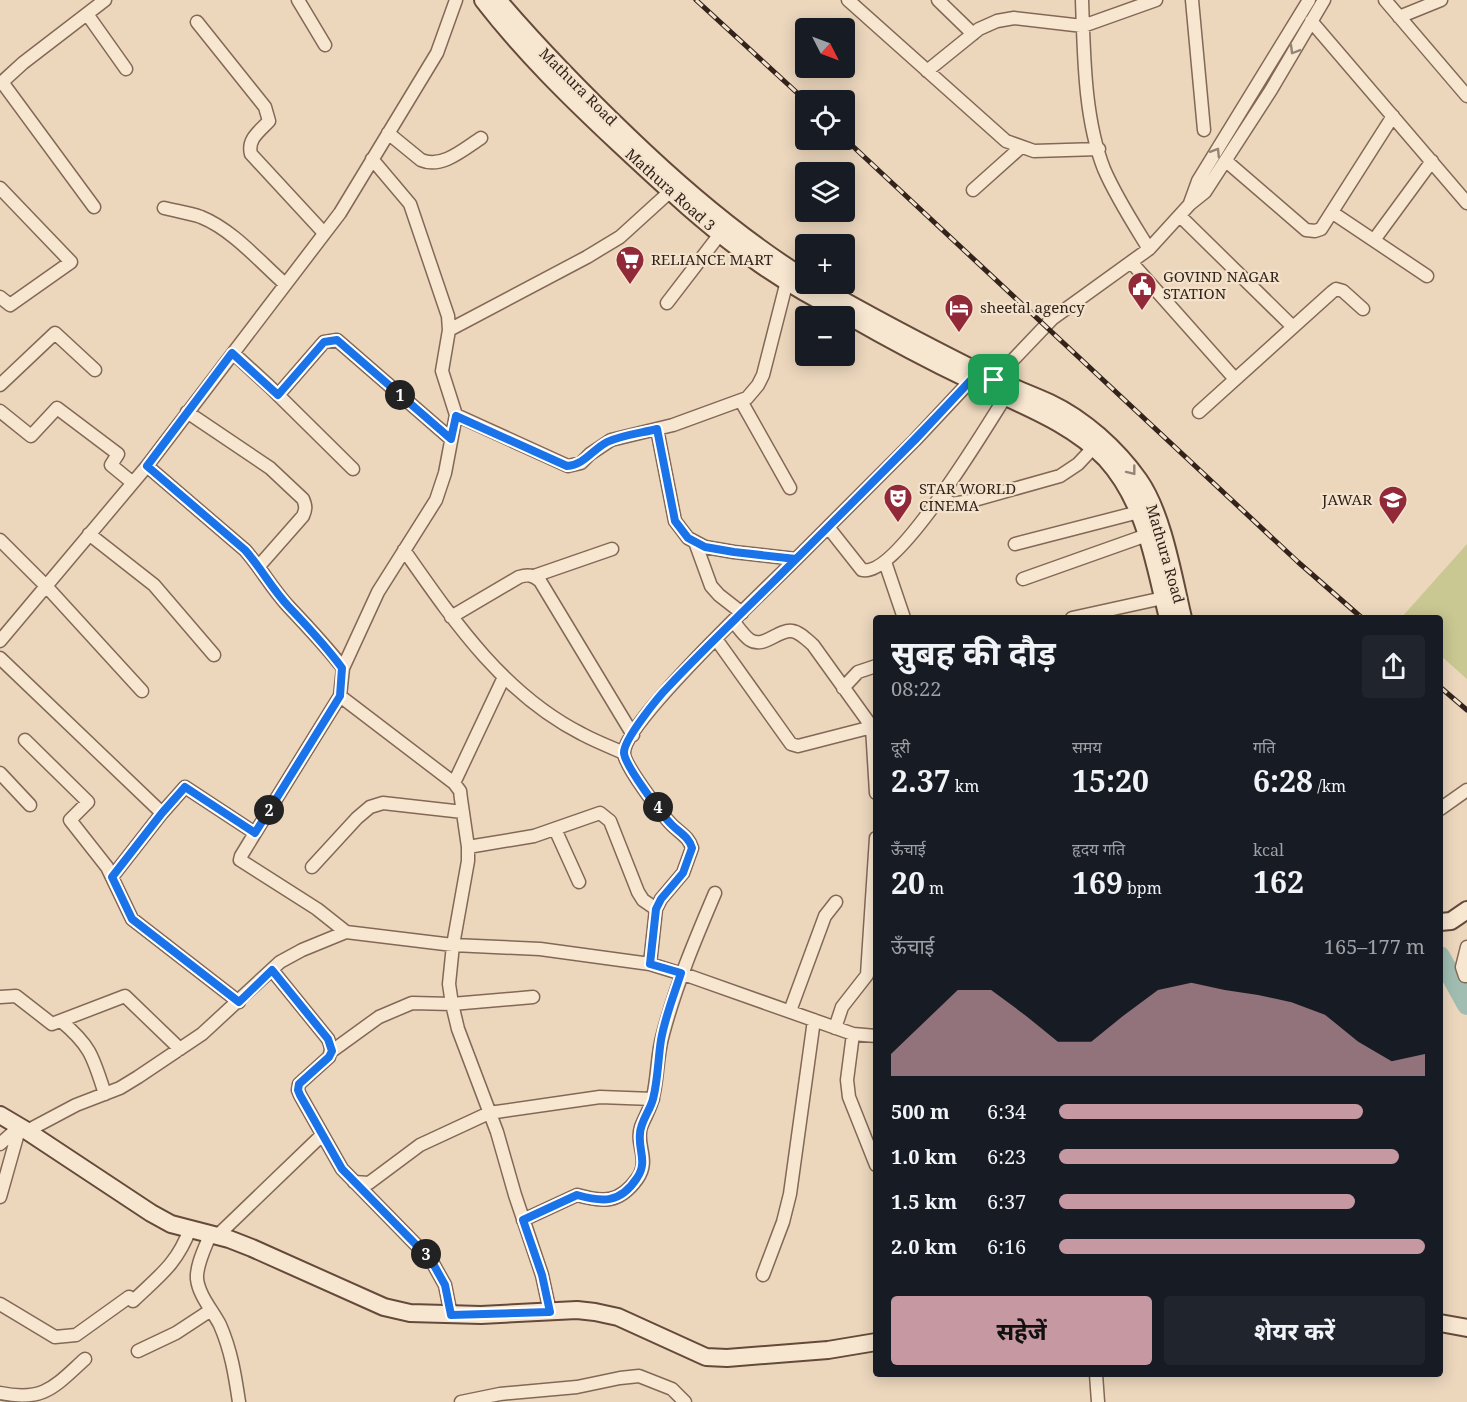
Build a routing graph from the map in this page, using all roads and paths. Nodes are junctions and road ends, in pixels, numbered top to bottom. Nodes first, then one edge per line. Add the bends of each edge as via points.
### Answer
1 (105, 0) edge
2 (298, 0) edge
3 (456, 0) edge
4 (483, 0) edge
5 (498, 0) edge
6 (848, 0) edge
7 (938, 0) edge
8 (1082, 0) edge
9 (1156, 0) edge
10 (1192, 0) edge
11 (1309, 0) edge
12 (1324, 0) edge
13 (1385, 0) edge
14 (1441, 0) edge
15 (87, 14) junction
16 (1399, 17) junction
17 (1311, 21) junction
18 (197, 22) dead end
19 (1083, 26) junction
20 (973, 34) junction
21 (325, 45) dead end
22 (126, 69) dead end
23 (927, 71) junction
24 (1, 83) edge
25 (1467, 96) edge
26 (1393, 116) junction
27 (1204, 130) dead end
28 (388, 133) junction
29 (481, 138) dead end
30 (1020, 148) junction
31 (1099, 149) junction
32 (372, 159) junction
33 (1226, 161) junction
34 (1432, 161) junction
35 (0, 188) edge
36 (674, 188) junction
37 (973, 190) dead end
38 (1467, 203) edge
39 (1190, 204) junction
40 (94, 207) dead end
41 (164, 208) dead end
42 (1333, 213) junction
43 (1180, 216) junction
44 (324, 233) junction
45 (720, 234) junction
46 (1374, 240) junction
47 (1149, 249) junction
48 (1131, 262) junction
49 (795, 272) edge
50 (1427, 276) dead end
51 (787, 281) junction
52 (285, 284) junction
53 (830, 294) edge
54 (0, 297) edge
55 (667, 303) dead end
56 (1363, 309) dead end
57 (1293, 327) junction
58 (449, 330) junction
59 (232, 353) junction
60 (95, 370) dead end
61 (975, 377) junction
62 (1235, 379) junction
63 (990, 384) junction
64 (0, 386) edge
65 (278, 395) junction
66 (1006, 396) junction
67 (741, 401) junction
68 (0, 411) edge
69 (187, 412) junction
70 (1199, 412) dead end
71 (456, 416) junction
72 (657, 429) junction
73 (451, 439) junction
74 (1092, 448) junction
75 (147, 466) junction
76 (353, 470) dead end
77 (128, 479) dead end
78 (790, 488) dead end
79 (941, 495) junction
80 (1139, 512) junction
81 (828, 527) junction
82 (89, 534) junction
83 (1148, 535) junction
84 (0, 540) edge
85 (695, 542) junction
86 (1015, 544) dead end
87 (612, 549) dead end
88 (404, 550) junction
89 (796, 559) junction
90 (885, 562) junction
91 (260, 566) junction
92 (534, 576) junction
93 (1023, 579) dead end
94 (46, 586) junction
95 (1163, 598) junction
96 (903, 615) edge
97 (1086, 615) edge
98 (1167, 615) edge
99 (1182, 615) edge
100 (451, 617) junction
101 (738, 617) junction
102 (716, 639) junction
103 (0, 641) edge
104 (214, 655) dead end
105 (0, 658) edge
106 (873, 667) edge
107 (342, 668) junction
108 (504, 677) junction
109 (843, 688) junction
110 (142, 691) dead end
111 (340, 696) junction
112 (873, 726) edge
113 (873, 727) edge
114 (633, 735) junction
115 (25, 740) dead end
116 (624, 753) junction
117 (0, 774) edge
118 (454, 783) junction
119 (1467, 790) edge
120 (30, 805) dead end
121 (1443, 807) edge
122 (463, 812) junction
123 (162, 813) junction
124 (555, 830) junction
125 (255, 833) junction
126 (468, 847) junction
127 (312, 867) dead end
128 (112, 877) junction
129 (579, 882) dead end
130 (873, 884) edge
131 (715, 893) dead end
132 (836, 902) dead end
133 (656, 909) junction
134 (1466, 919) edge
135 (1443, 922) edge
136 (346, 932) junction
137 (1443, 933) edge
138 (453, 945) junction
139 (1467, 947) edge
140 (650, 964) junction
141 (272, 970) junction
142 (681, 973) junction
143 (1467, 976) edge
144 (0, 997) edge
145 (533, 998) dead end
146 (239, 1002) junction
147 (452, 1004) junction
148 (790, 1011) junction
149 (61, 1020) junction
150 (814, 1020) junction
151 (835, 1028) junction
152 (853, 1034) junction
153 (873, 1036) edge
154 (180, 1049) junction
155 (332, 1051) junction
156 (105, 1094) junction
157 (653, 1099) junction
158 (489, 1113) junction
159 (0, 1115) edge
160 (23, 1129) junction
161 (322, 1135) junction
162 (0, 1144) edge
163 (873, 1157) edge
164 (354, 1182) junction
165 (0, 1197) edge
166 (523, 1220) junction
167 (190, 1229) junction
168 (214, 1235) junction
169 (763, 1275) dead end
170 (0, 1304) edge
171 (211, 1310) junction
172 (550, 1312) junction
173 (451, 1315) junction
174 (1443, 1324) edge
175 (1467, 1328) edge
176 (873, 1342) edge
177 (138, 1351) dead end
178 (85, 1359) dead end
179 (1096, 1377) edge
180 (0, 1393) edge
181 (47, 1398) edge
182 (239, 1402) edge
183 (461, 1402) edge
184 (685, 1402) edge
185 (1098, 1402) edge

1 - 15 street
2 - 21 street
3 - 28 street via 437,53
4 - 36 main road, Mathura Road 3 via 550,78
5 - 36 main road, Mathura Road
6 - 23 street
7 - 20 street
8 - 19 street
9 - 19 street
10 - 27 street
39 -> 11 street via 1198,181
12 - 17 street
13 - 16 street
14 - 16 street
15 - 22 street
15 - 24 street
16 - 25 street
17 - 26 street
17 -> 33 street
18 - 44 street via 268,114 269,121 252,139 251,154
19 - 20 street via 1014,18 997,21
19 - 31 street via 1091,124
20 - 23 street
23 - 30 street via 1006,141
24 - 40 street
26 - 34 street
26 - 42 street
28 - 29 street via 427,163 446,160
28 - 32 street
30 - 31 street
30 - 37 street
31 - 47 street via 1104,168
32 - 44 street
32 - 58 street via 410,204
33 - 39 street via 1205,192
33 - 42 street via 1306,230 1321,229
34 - 38 street
34 - 46 street
35 - 54 street via 71,262 10,305
36 - 45 main road, Mathura Road 3
36 - 49 main road, Mathura Road
36 - 58 street via 620,237
39 - 43 street
41 - 52 street via 199,217 228,233
42 - 46 street
43 - 47 street
43 - 57 street
44 - 52 street
45 - 51 main road, Mathura Road 3
45 - 55 street
46 - 50 street
47 - 48 street
48 - 62 street
48 - 63 street via 1052,319
51 - 61 main road, Mathura Road 3 via 855,320
51 - 67 street via 763,375
52 - 59 street
53 - 61 main road
56 - 57 street via 1336,289
57 - 62 street
58 - 71 street via 442,371
59 - 65 street
59 - 69 street
60 - 64 street via 55,333
61 - 63 main road, Mathura Road 3
61 - 81 street
62 - 70 street
63 - 66 main road, Mathura Road
63 -> 99 main road, Mathura Road via 1052,404 1090,429 1127,464 1151,501
65 - 73 street via 324,342 337,340
65 - 76 street
66 - 74 main road, Mathura Road via 1049,417
66 - 79 street
67 - 72 street
67 - 78 street
68 - 77 street via 31,436 57,408 118,454 111,465
69 - 75 street
69 - 91 street via 270,468 303,499 303,516
71 - 72 street via 567,466 581,463 611,440
71 - 73 street
72 - 85 street via 675,521
73 - 88 street via 436,500
74 - 79 street via 1060,476 971,501 951,504
74 - 80 main road, Mathura Road via 1106,459 1129,490
75 - 82 street
75 - 91 street
79 - 90 street via 918,528
80 - 83 main road, Mathura Road
80 - 86 street
81 - 89 street
81 - 90 street via 862,570
82 - 94 street
82 - 104 street via 153,585
83 - 93 street
83 - 95 main road, Mathura Road
84 - 94 street
85 - 89 street via 734,552
85 - 101 street via 711,586
87 - 92 street
88 - 100 street
88 - 107 street via 378,592
89 - 101 street
90 - 96 street
91 - 107 street via 289,607
92 - 100 street via 519,577
92 - 114 street
94 - 103 street
94 - 110 street
95 - 97 street
95 - 98 main road, Mathura Road
100 - 108 street
101 - 102 street
101 - 109 street via 750,640 756,642 785,632 802,636 813,645
102 - 113 street via 791,744 798,746
102 - 114 street via 647,712
105 - 123 street
106 - 109 street via 858,672
107 - 111 street
108 - 116 street via 581,734
108 - 118 street
109 - 112 street
111 - 118 street
111 - 125 street
114 - 116 street
115 - 128 street via 88,802 70,820 101,857
116 - 133 street via 648,795 686,836 692,848 683,873
117 - 120 street
118 - 122 street via 460,791
119 - 121 street
122 - 126 street
122 - 127 street via 383,803 370,807
123 - 125 street via 185,787
123 - 128 street
124 - 126 street
124 - 129 street
124 - 133 street via 592,814 606,816 638,892
125 - 136 street via 240,860
126 - 138 street
128 - 146 street via 132,919
130 - 151 street via 867,975 842,1007
131 - 142 street
132 - 148 street via 825,916
133 - 140 street
134 - 135 main road
134 - 137 main road
136 - 138 street
136 - 141 street via 303,950
138 - 140 street via 540,949
138 - 147 street via 448,984
139 - 143 street via 1462,967
140 - 142 street
141 - 146 street
141 - 155 street via 328,1039
142 - 148 street
142 - 157 street via 662,1037
144 - 149 street via 16,996 52,1024
145 - 147 street
146 - 154 street
147 - 155 street via 412,1003 379,1017
147 - 158 street
148 - 150 street
149 - 154 street via 125,996
149 - 156 street via 89,1049
150 - 151 street
150 - 169 street via 790,1194
151 - 152 street
152 - 153 street
152 - 163 street via 847,1080 849,1097
154 - 156 street
155 - 161 street via 299,1084 298,1090
156 - 160 street
157 - 158 street via 600,1097
157 - 166 street via 639,1134 643,1169 628,1189 605,1200 577,1195
158 - 164 street via 420,1145 369,1183
158 - 166 street
159 - 160 main road
160 - 162 street
160 - 165 street
160 - 167 main road via 151,1213
161 - 164 street
161 - 168 street
164 - 173 street via 431,1260 445,1285
166 - 172 street
167 - 168 main road
167 - 170 street via 174,1261 131,1299 76,1335 55,1337
168 - 171 street via 199,1265 197,1279
168 - 173 main road via 384,1306 411,1313
171 - 177 street
171 - 182 street via 233,1361
172 - 173 main road
172 - 176 main road via 595,1312 618,1317 706,1357 760,1357
174 - 175 main road
178 - 181 street
179 - 185 street
180 - 181 street via 28,1399
183 - 184 street via 639,1376 672,1389

